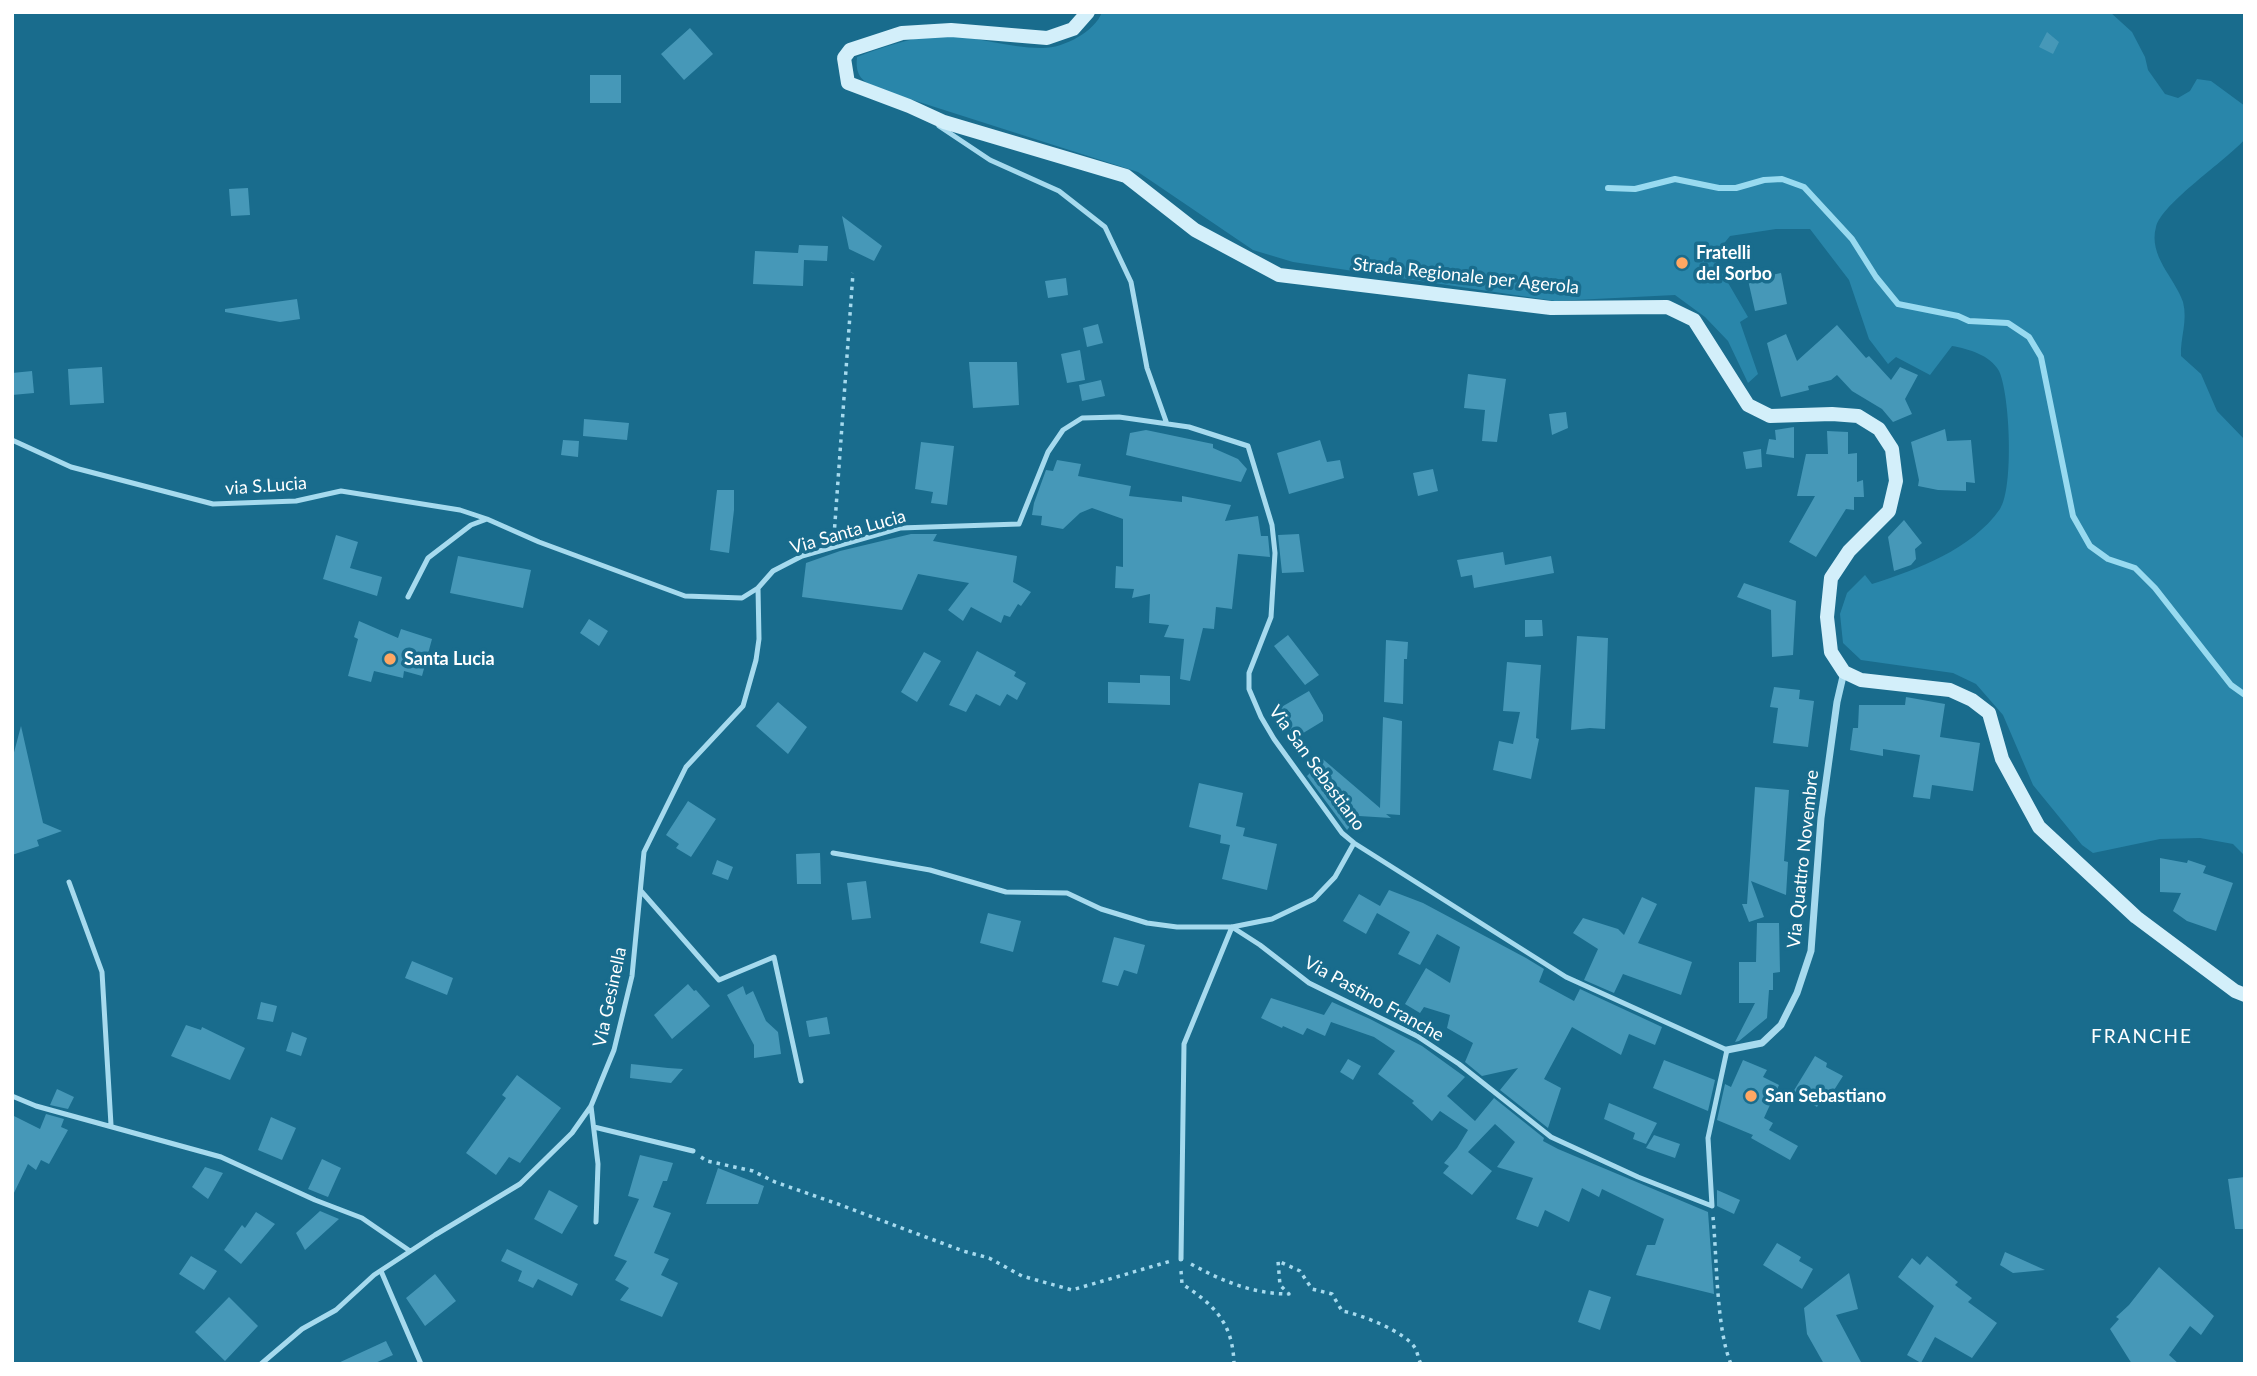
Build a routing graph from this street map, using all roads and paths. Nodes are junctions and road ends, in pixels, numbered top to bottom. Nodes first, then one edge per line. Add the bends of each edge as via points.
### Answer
1 (1088, 12) edge
2 (909, 106) junction
3 (853, 273) dead end
4 (1167, 424) junction
5 (12, 440) edge
6 (487, 519) junction
7 (833, 548) junction
8 (758, 588) junction
9 (408, 597) dead end
10 (1844, 672) junction
11 (1354, 844) junction
12 (833, 853) dead end
13 (69, 882) dead end
14 (641, 891) junction
15 (1232, 928) junction
16 (2245, 995) edge
17 (1727, 1050) junction
18 (801, 1081) dead end
19 (12, 1096) edge
20 (591, 1106) junction
21 (111, 1125) junction
22 (594, 1127) junction
23 (693, 1151) joint
24 (1712, 1206) junction
25 (596, 1222) dead end
26 (410, 1251) junction
27 (1181, 1259) junction
28 (381, 1271) junction
29 (261, 1364) edge
30 (421, 1364) edge
31 (1234, 1364) edge
32 (1421, 1364) edge
33 (1731, 1364) edge

1 - 2 main road, Strada Regionale per Agerola via 1073,29 1047,38 951,30 902,33 850,50 844,58 848,83
2 - 4 lane via 990,160 1059,191 1105,227 1131,282 1147,368
2 - 10 main road, Strada Regionale per Agerola via 944,122 1126,176 1195,230 1279,275 1551,308 1667,307 1693,320 1748,405 1770,416 1858,416 1879,429 1892,449 1896,481 1889,511 1849,551 1831,578 1830,652
3 - 7 path
4 - 7 lane, Via Santa Lucia via 1082,418 1063,430 1048,452 1019,524 900,528
4 - 11 lane, Via San Sebastiano via 1248,446 1272,525 1275,553 1271,617 1249,673 1249,689 1275,739
5 - 6 lane, via S.Lucia via 71,467 213,504 296,501 341,491 460,510
6 - 8 lane, Via Santa Lucia via 685,596 743,598
6 - 9 lane via 428,558
7 - 8 lane, Via Santa Lucia via 802,556 773,571
8 - 14 lane, Via Gesinella via 760,639 743,706 686,767 644,852
10 - 16 main road via 1861,680 1950,690 1989,713 2002,759 2039,827 2136,918
10 - 17 street, Via Quattro Novembre via 1821,818 1811,951 1781,1024 1762,1044
11 - 15 lane via 1335,877 1314,899 1272,919
11 - 17 lane, Via San Sebastiano via 1566,977
12 - 15 lane via 930,870 1006,892 1067,893 1147,923
13 - 21 lane via 102,972
14 - 18 lane via 719,980 774,957
14 - 20 lane, Via Gesinella via 626,1001 614,1051
15 - 24 lane, Via Pastino Franche via 1309,984 1418,1036 1551,1137
15 - 27 lane via 1184,1044
17 - 24 lane via 1708,1138
19 - 21 lane
20 - 22 lane
20 - 26 lane, Via Gesinella via 572,1133 520,1184
21 - 26 lane via 221,1157 362,1218
22 - 23 lane
22 - 25 lane
23 - 27 path via 707,1161 753,1171 989,1258 1022,1276 1072,1290
24 - 33 path via 1721,1311
26 - 28 lane, Via Gesinella
27 - 31 path via 1182,1284 1204,1298 1220,1317 1233,1341
27 - 32 path via 1236,1286 1289,1294 1280,1284 1278,1261 1300,1271 1312,1289 1332,1294 1342,1311 1359,1314 1403,1337 1415,1346
28 - 29 lane, Via Gesinella
28 - 30 lane

